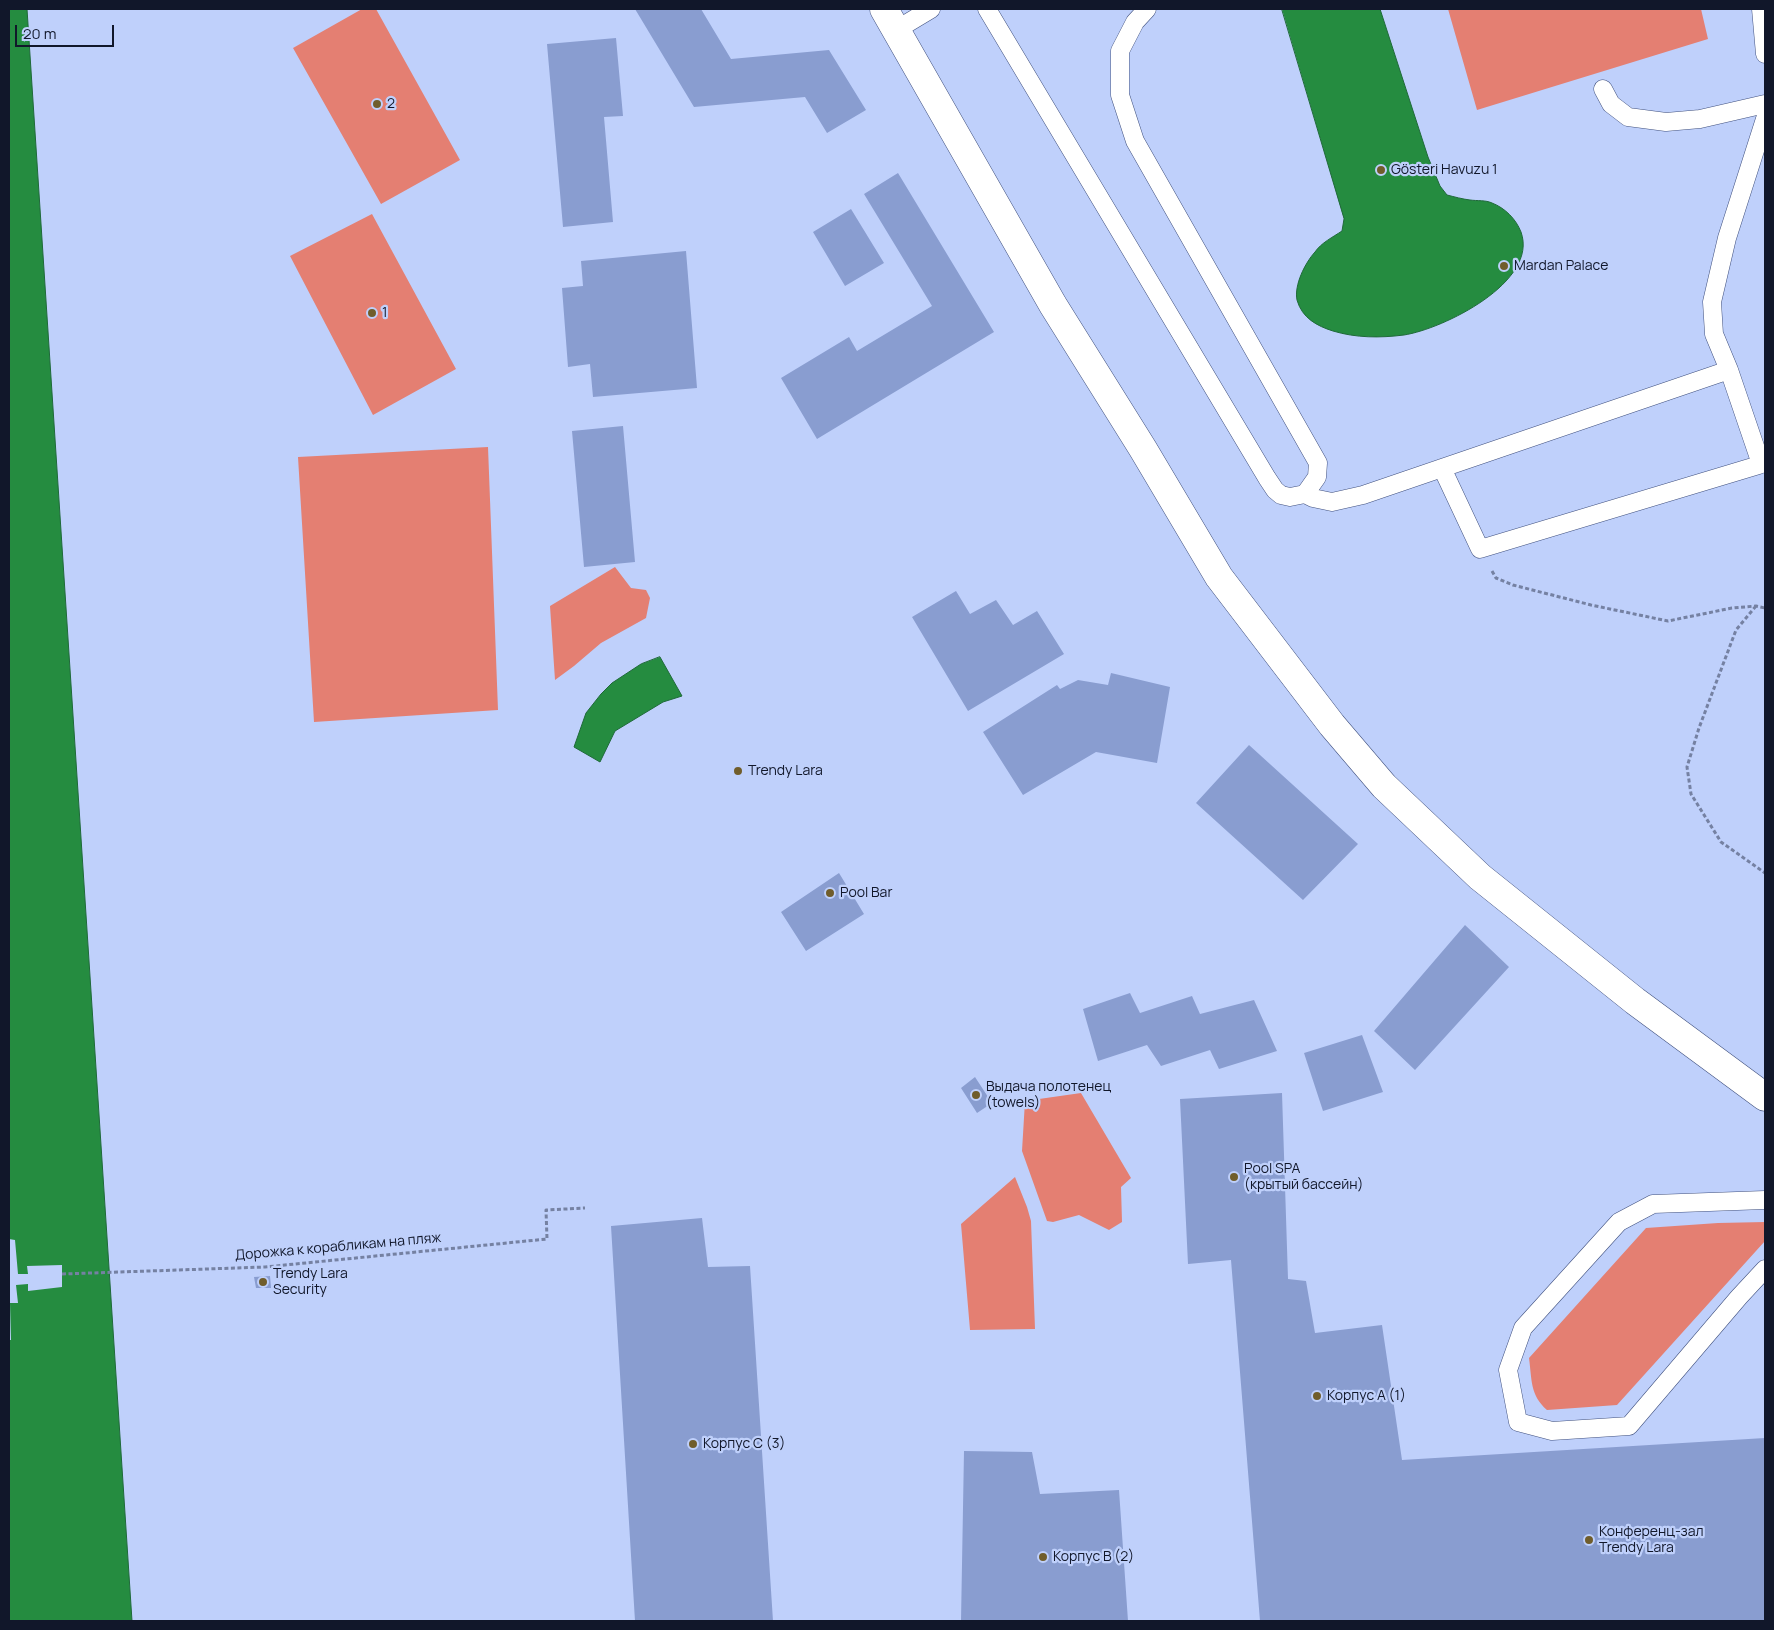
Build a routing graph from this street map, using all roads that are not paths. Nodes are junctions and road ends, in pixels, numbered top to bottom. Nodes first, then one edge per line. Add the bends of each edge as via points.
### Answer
1 (931, 9) edge
2 (987, 9) edge
3 (1147, 9) edge
4 (1760, 9) edge
5 (890, 19) edge
6 (1765, 54) edge
7 (1603, 89) dead end
8 (1765, 104) edge
9 (1765, 119) edge
10 (1728, 370) junction
11 (1442, 468) junction
12 (1306, 494) junction
13 (1765, 1097) edge
14 (1765, 1200) edge
15 (1765, 1270) edge

1 - 5 lane
2 - 12 lane via 1275,490 1290,497
3 - 12 lane via 1135,22 1120,51 1120,95 1135,142 1318,462 1317,477
4 - 6 lane
5 - 13 street via 1053,305 1219,577 1332,725 1384,786 1480,877 1635,1001
7 - 8 lane via 1611,104 1628,117 1666,122 1700,119
9 - 10 lane via 1727,238 1712,302 1714,334
10 - 11 lane
10 - 11 lane via 1760,465 1480,549
11 - 12 lane via 1332,502
14 - 15 lane via 1653,1204 1619,1222 1523,1328 1508,1370 1518,1422 1552,1432 1629,1426

